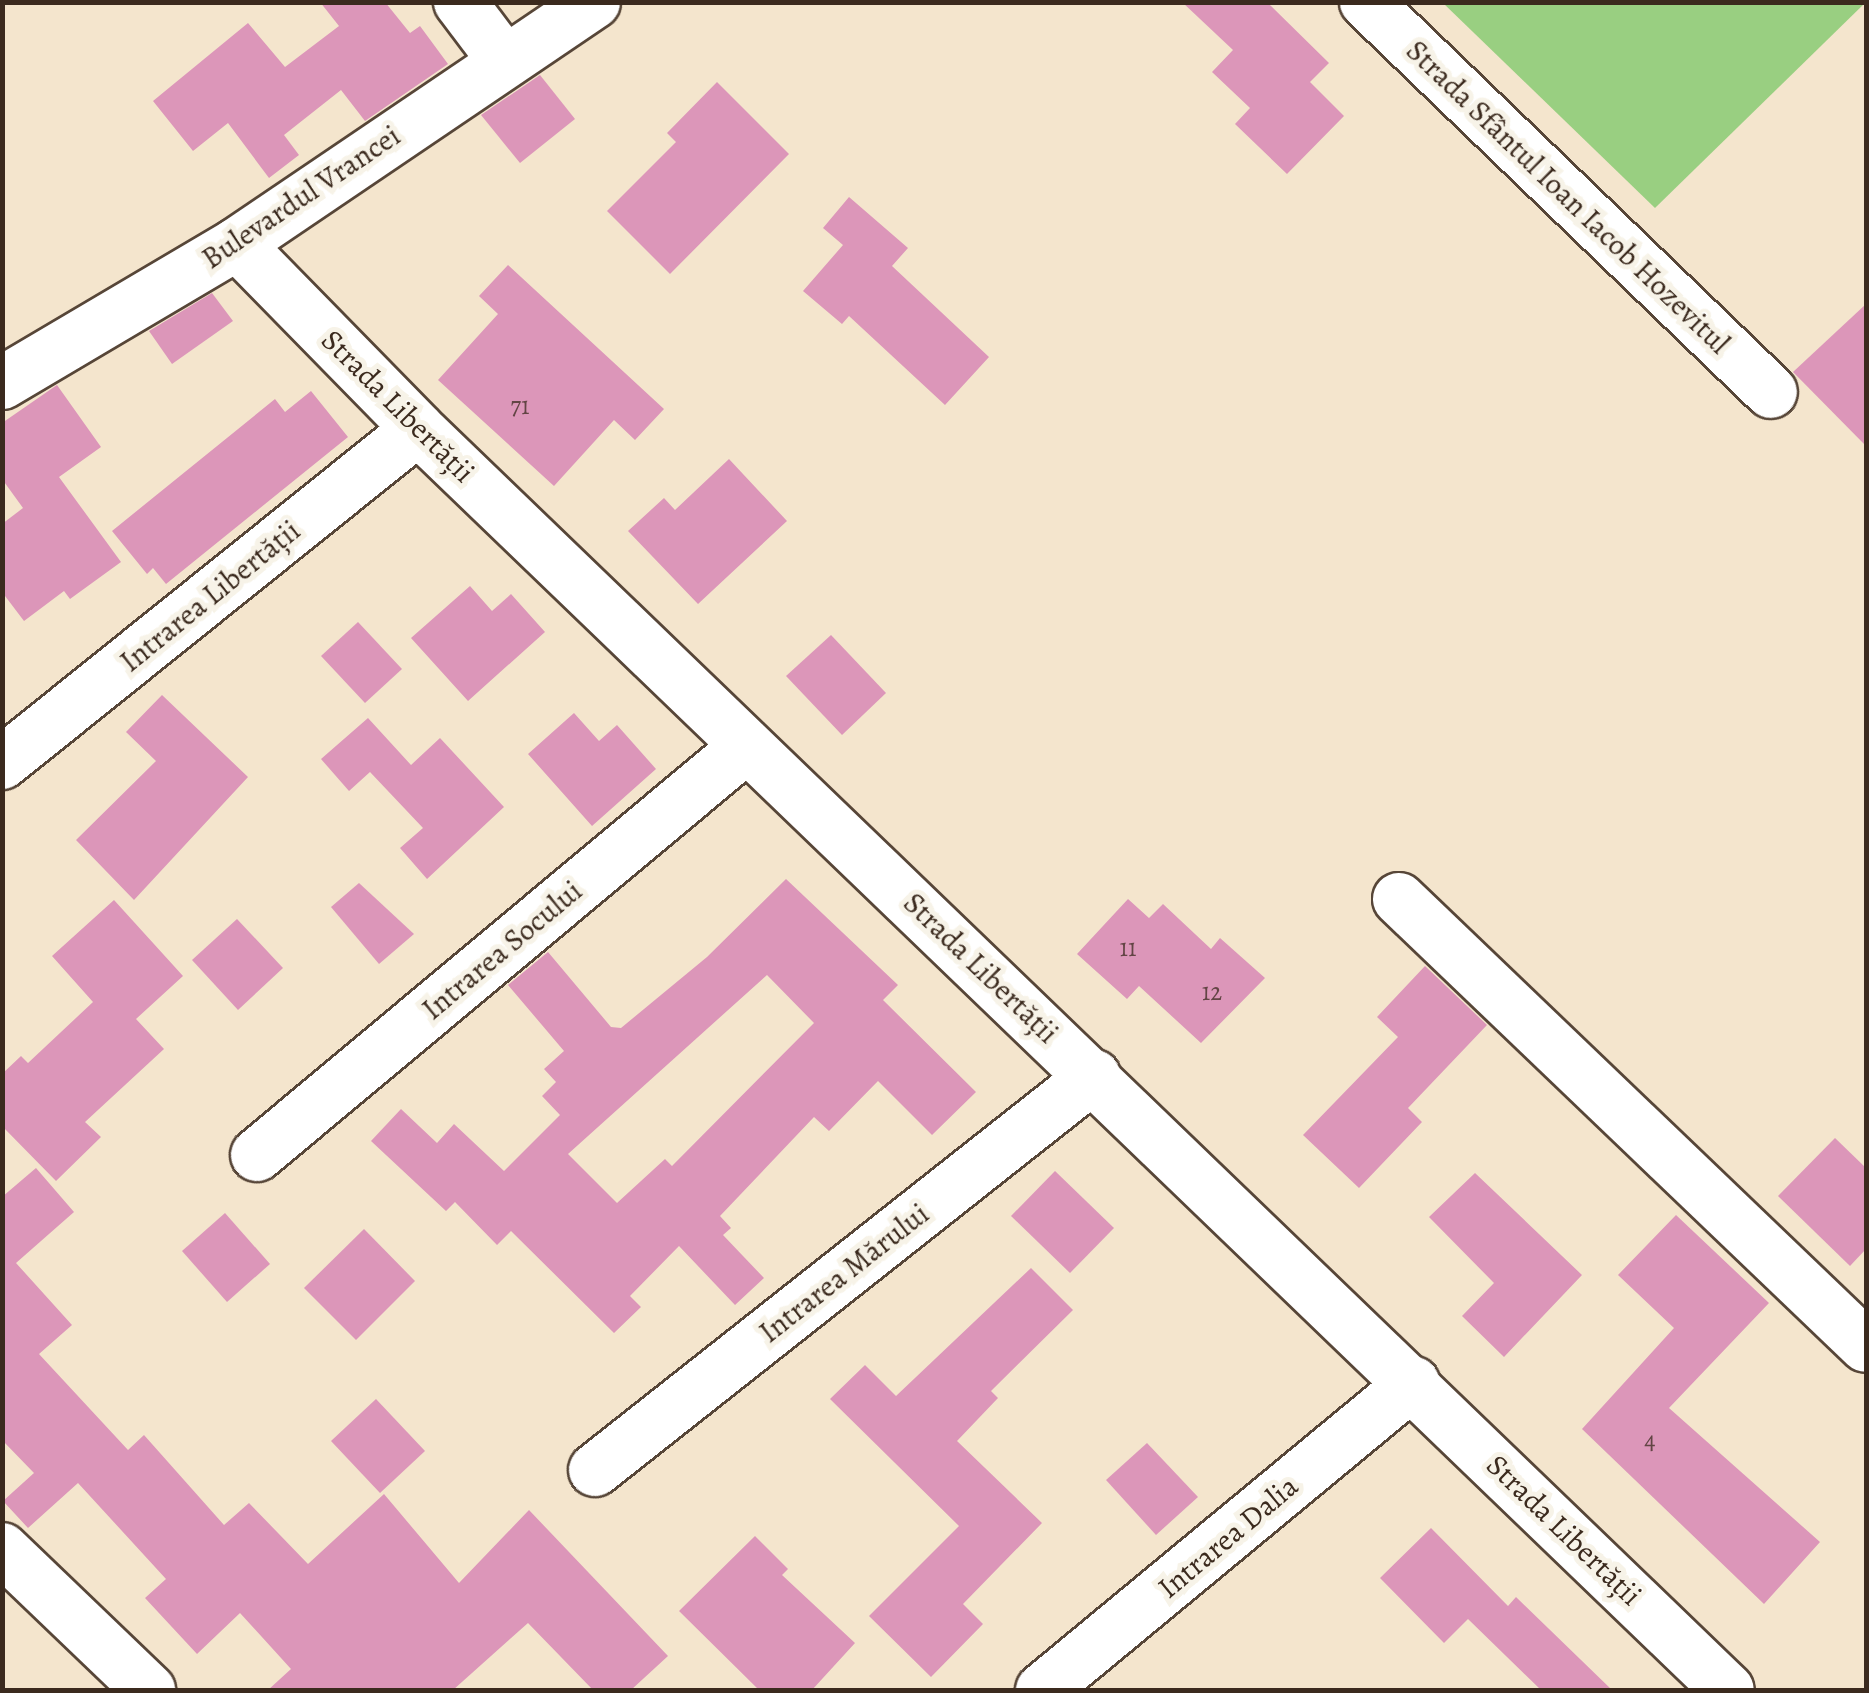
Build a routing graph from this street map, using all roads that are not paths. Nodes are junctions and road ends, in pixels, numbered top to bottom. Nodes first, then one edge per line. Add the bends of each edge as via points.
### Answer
1 (460, 2) edge
2 (594, 2) edge
3 (1366, 2) edge
4 (503, 59) junction
5 (237, 244) junction
6 (2, 383) edge
7 (1770, 392) dead end
8 (418, 429) junction
9 (747, 746) junction
10 (2, 763) edge
11 (1399, 900) dead end
12 (1094, 1076) junction
13 (257, 1155) dead end
14 (1866, 1346) edge
15 (1414, 1383) junction
16 (594, 1470) dead end
17 (2, 1549) edge
18 (148, 1690) edge
19 (1042, 1690) edge
20 (1728, 1690) edge

1 - 4 street
2 - 4 street, Bulevardul Vrancei
3 - 7 street, Strada Sfântul Ioan Iacob Hozevitul
4 - 5 street, Bulevardul Vrancei
5 - 6 street, Bulevardul Vrancei
5 - 8 street, Strada Libertății
8 - 9 street, Strada Libertății
8 - 10 street, Intrarea Libertății
9 - 12 street, Strada Libertății
9 - 13 street, Intrarea Socului
11 - 14 street
12 - 15 street, Strada Libertății
12 - 16 street, Intrarea Mărului
15 - 19 street, Intrarea Dalia
15 - 20 street, Strada Libertății
17 - 18 street

